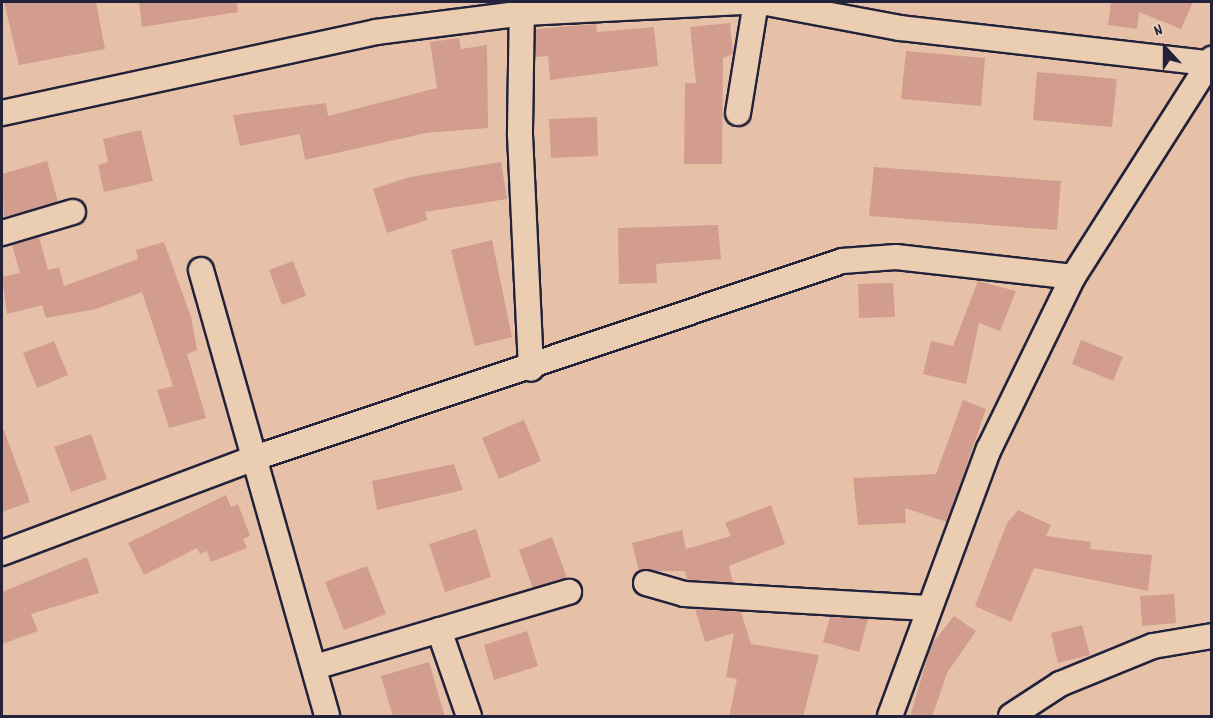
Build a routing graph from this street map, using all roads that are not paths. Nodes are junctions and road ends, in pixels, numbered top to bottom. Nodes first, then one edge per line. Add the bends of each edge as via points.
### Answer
1 (742, 2) edge
2 (758, 2) edge
3 (523, 7) edge
4 (1210, 61) edge
5 (2, 113) edge
6 (738, 113) dead end
7 (73, 212) dead end
8 (2, 233) edge
9 (201, 270) dead end
10 (1073, 278) junction
11 (531, 369) junction
12 (252, 459) junction
13 (2, 553) edge
14 (646, 583) dead end
15 (568, 592) dead end
16 (927, 608) junction
17 (439, 630) junction
18 (1212, 636) edge
19 (315, 667) junction
20 (327, 717) edge
21 (469, 717) edge
22 (890, 717) edge
23 (1011, 717) edge

1 - 3 street
2 - 4 street via 900,28
2 - 6 street
3 - 5 street via 376,32
3 - 11 street via 520,135
4 - 10 street
7 - 8 street
9 - 12 street
10 - 11 street via 896,257 842,261
10 - 16 street via 989,448
11 - 12 street
12 - 13 street
12 - 19 street
14 - 16 street via 684,594
15 - 17 street
16 - 22 street
17 - 19 street
17 - 21 street
18 - 23 street via 1153,646 1060,684
19 - 20 street

